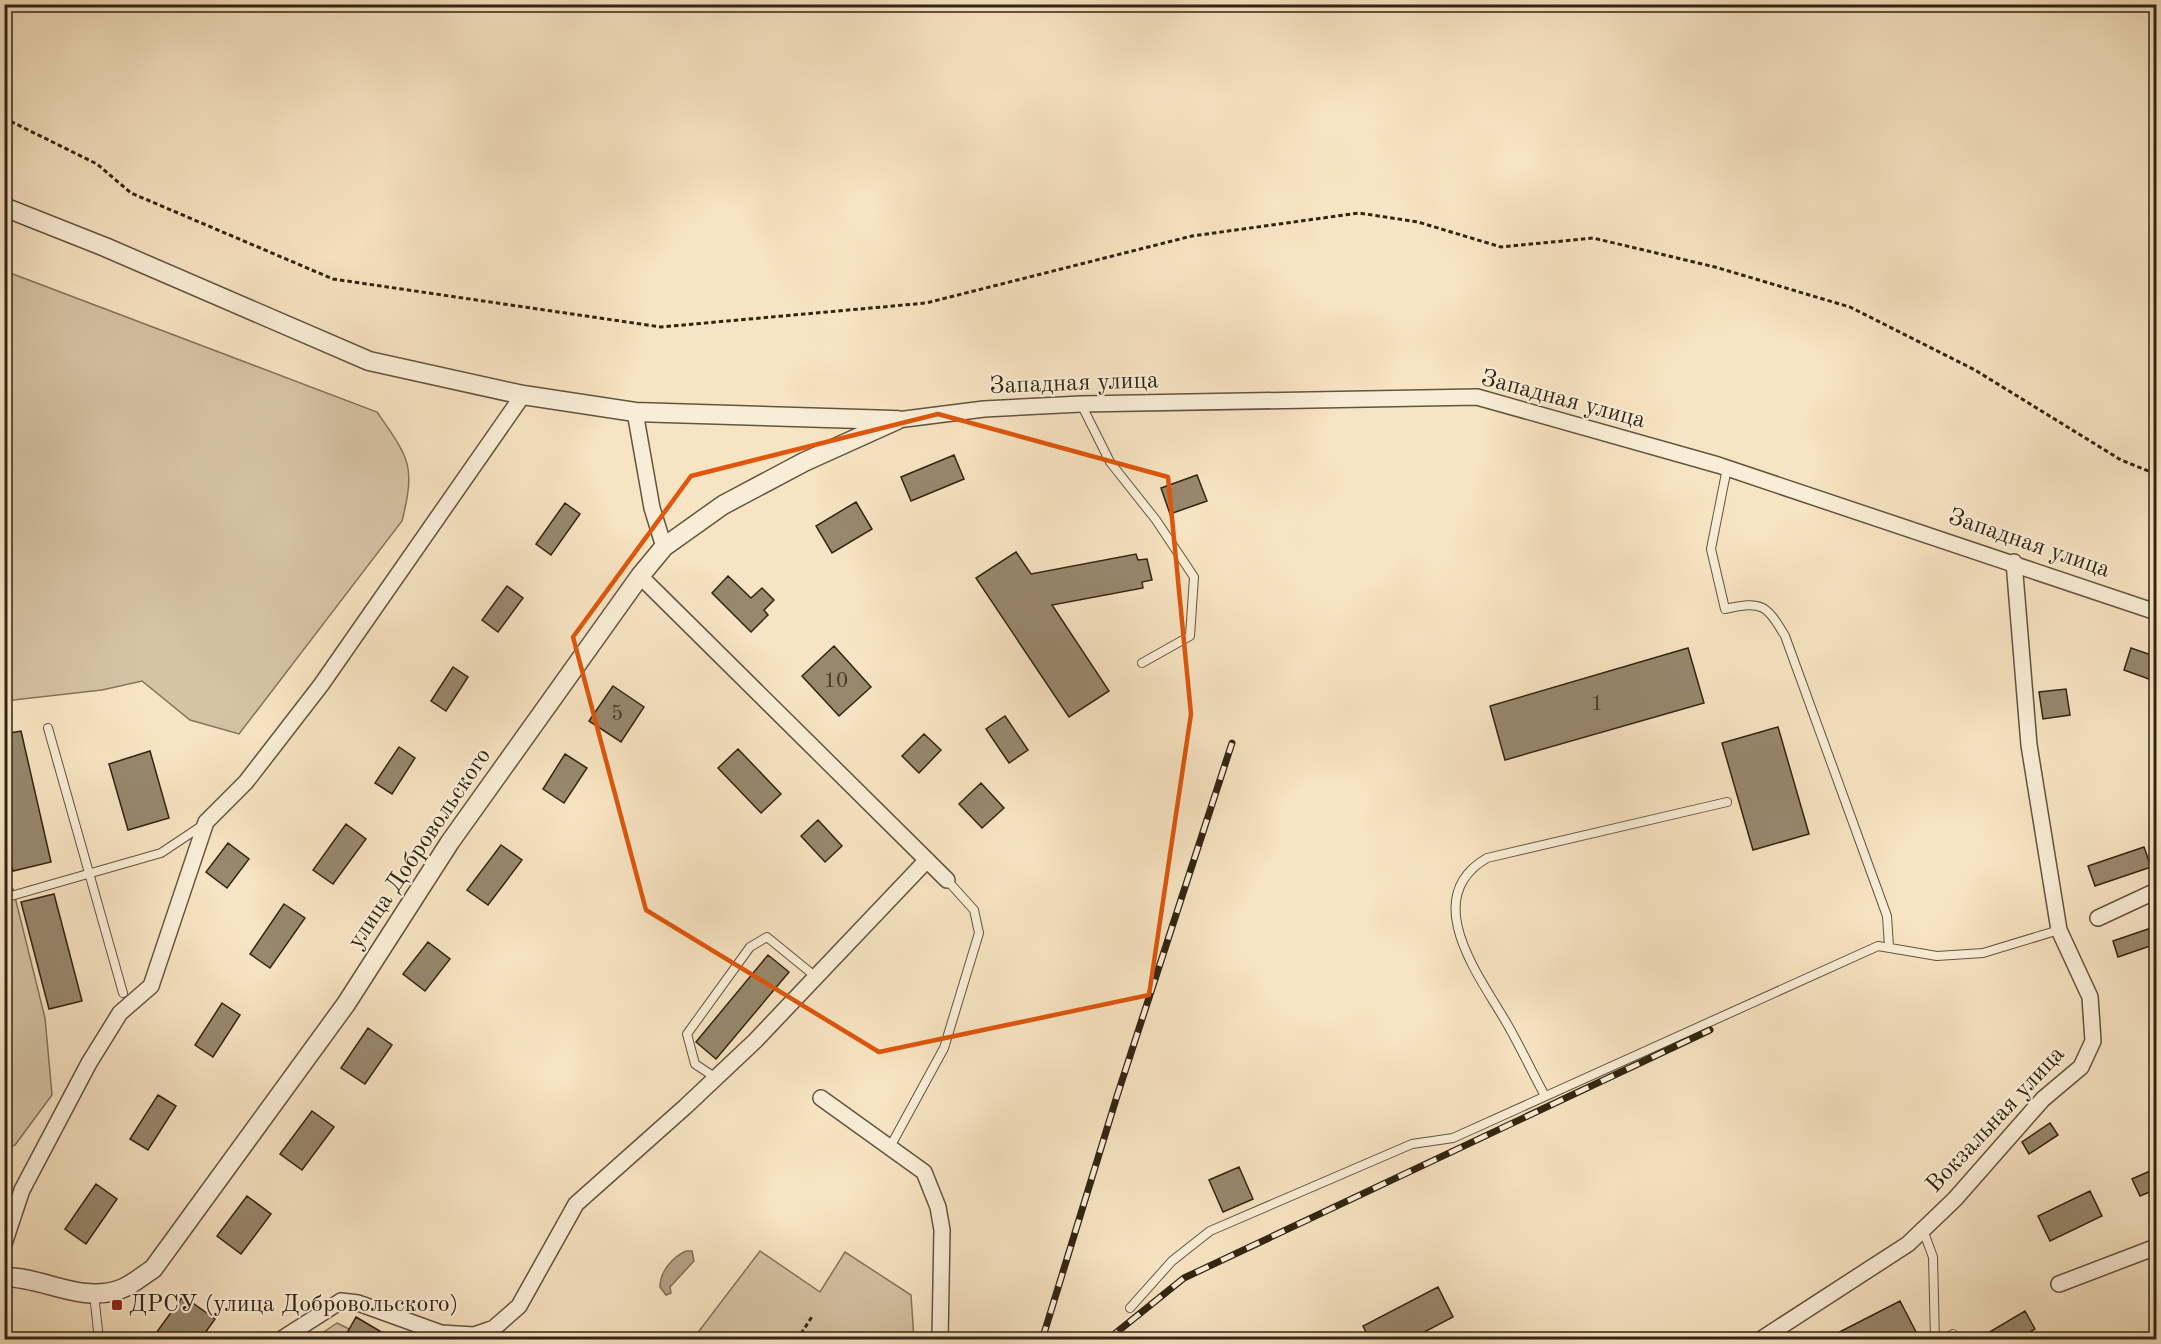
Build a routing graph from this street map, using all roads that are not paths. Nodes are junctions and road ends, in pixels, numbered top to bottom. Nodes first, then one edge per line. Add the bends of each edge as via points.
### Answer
1 (4, 207) edge
2 (523, 395) junction
3 (1081, 404) junction
4 (635, 412) junction
5 (897, 420) junction
6 (1726, 468) junction
7 (664, 547) junction
8 (2014, 562) junction
9 (640, 576) junction
10 (2157, 612) edge
11 (1142, 663) dead end
12 (48, 728) dead end
13 (1727, 802) dead end
14 (206, 822) junction
15 (927, 860) junction
16 (90, 875) junction
17 (947, 880) joint
18 (2157, 891) edge
19 (4, 898) edge
20 (2098, 918) dead end
21 (2058, 930) junction
22 (1889, 947) junction
23 (816, 977) junction
24 (123, 993) dead end
25 (716, 1078) junction
26 (1545, 1096) junction
27 (821, 1098) dead end
28 (890, 1147) junction
29 (1923, 1230) junction
30 (4, 1244) edge
31 (2157, 1247) edge
32 (4, 1277) edge
33 (2059, 1284) dead end
34 (94, 1294) junction
35 (1130, 1308) dead end
36 (1953, 1334) dead end
37 (99, 1340) edge
38 (280, 1340) edge
39 (940, 1340) edge
40 (1760, 1340) edge
41 (1935, 1340) edge
42 (1943, 1340) edge

1 - 2 street via 369,361
2 - 4 street
2 - 14 street via 321,685 246,782
3 - 5 street, Западная улица via 984,409
3 - 6 street, Западная улица via 1477,397
3 - 11 lane via 1110,462 1194,577 1190,636
4 - 5 street
4 - 7 street via 651,508
5 - 7 street, улица Добровольского via 804,462 723,505
6 - 8 street, Западная улица
6 - 22 lane via 1711,549 1725,609 1753,603 1770,611 1785,636 1887,916
7 - 9 street, улица Добровольского
8 - 10 street, Западная улица
8 - 21 street, Вокзальная улица via 2029,745
9 - 15 street
9 - 34 street, улица Добровольского via 450,842 346,1004 153,1269 122,1289
12 - 16 lane
13 - 26 lane via 1487,858 1472,867 1460,889 1455,922 1469,962
14 - 16 lane via 160,853
14 - 30 street via 151,986 120,1013 89,1063 22,1190
15 - 17 street
15 - 23 street
16 - 19 lane
16 - 24 lane
17 - 28 lane via 974,910 979,933 944,1048
18 - 20 street
21 - 22 lane via 1983,953 1937,956
21 - 29 street, Вокзальная улица via 2090,997 2090,1050 2081,1067 2043,1099
22 - 26 lane via 1878,946
23 - 25 street
23 - 25 lane via 767,937 750,947 687,1034 695,1064
25 - 38 street via 576,1204 519,1306 494,1328 474,1335 441,1333 341,1301
26 - 35 lane via 1454,1138 1412,1143 1210,1230 1173,1261
27 - 28 street
28 - 39 street via 924,1172 938,1208 942,1230
29 - 40 street, Вокзальная улица via 1908,1244
29 - 41 lane via 1933,1257
31 - 33 street
32 - 34 street, улица Добровольского
34 - 37 lane
36 - 42 lane

